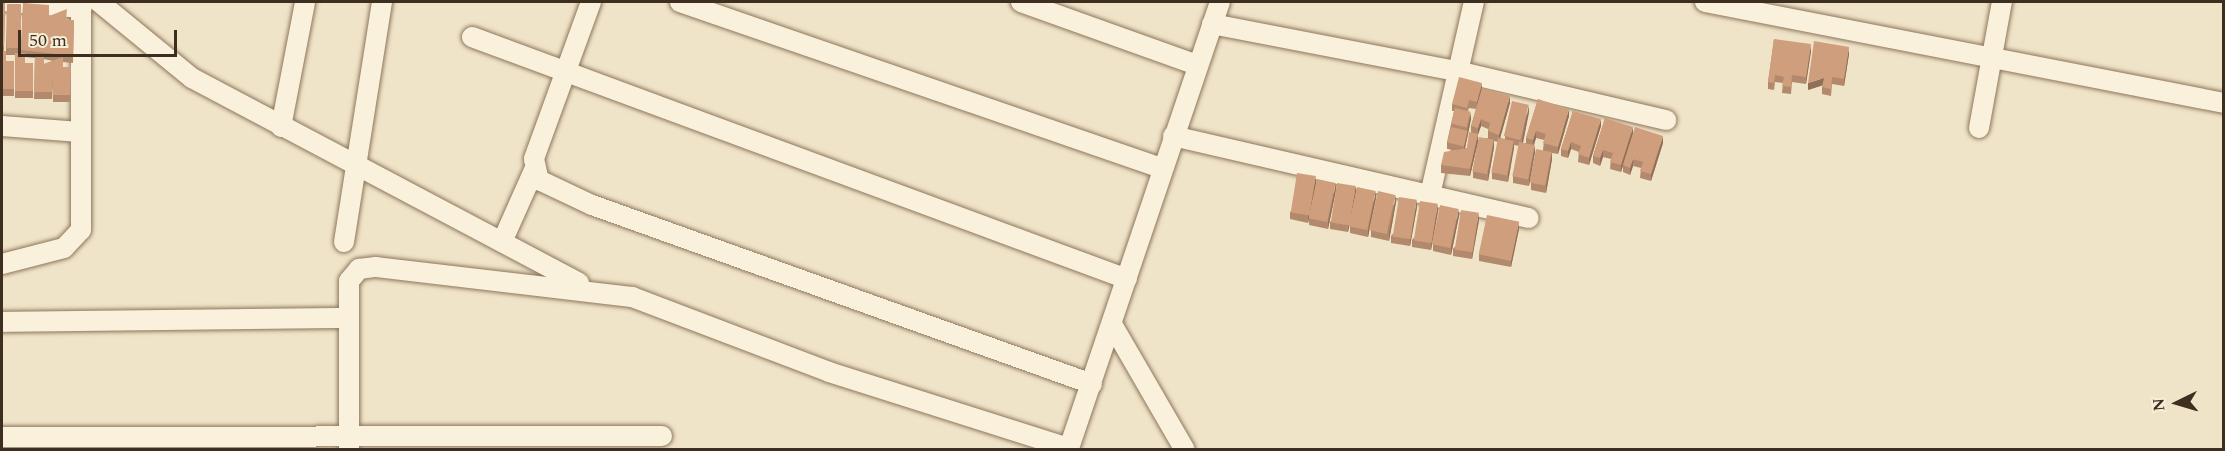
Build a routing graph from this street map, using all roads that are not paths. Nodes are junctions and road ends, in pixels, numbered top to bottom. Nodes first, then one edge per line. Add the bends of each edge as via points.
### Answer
1 (9, 2) edge
2 (305, 2) edge
3 (382, 2) edge
4 (591, 2) edge
5 (680, 2) edge
6 (1021, 2) edge
7 (1220, 2) edge
8 (1474, 2) edge
9 (1705, 2) edge
10 (2002, 2) edge
11 (87, 4) edge
12 (1212, 24) junction
13 (472, 38) dead end
14 (1990, 61) junction
15 (1197, 65) junction
16 (1457, 71) junction
17 (565, 74) junction
18 (2223, 103) edge
19 (1666, 120) dead end
20 (2, 126) edge
21 (281, 127) junction
22 (1979, 128) dead end
23 (80, 132) junction
24 (1173, 136) junction
25 (357, 165) junction
26 (1161, 168) junction
27 (534, 170) junction
28 (1430, 195) junction
29 (1529, 218) dead end
30 (344, 242) dead end
31 (502, 242) junction
32 (2, 264) edge
33 (1127, 279) junction
34 (590, 288) junction
35 (347, 318) junction
36 (2, 322) edge
37 (1113, 326) junction
38 (1092, 384) junction
39 (662, 436) dead end
40 (2, 437) edge
41 (349, 443) edge
42 (1077, 449) edge
43 (1185, 450) edge

1 - 11 street
2 - 21 street
3 - 25 street
4 - 17 street
5 - 26 street
6 - 15 street
7 - 12 street
8 - 16 street
9 - 14 street
10 - 14 street
11 - 21 street via 168,62
11 - 23 street
12 - 15 street
12 - 16 street
13 - 17 street
14 - 18 street
14 - 22 street
15 - 24 street
16 - 19 street
16 - 28 street
17 - 27 street
17 - 33 street
20 - 23 street
21 - 25 street
23 - 32 street via 79,238 53,252
24 - 26 street
24 - 28 street
25 - 30 street
25 - 31 street
26 - 33 street
27 - 31 street
27 - 38 street via 539,180 572,198
28 - 29 street
31 - 34 street
33 - 37 street
34 - 35 street via 367,267 349,281
34 - 42 street via 681,313 829,372
35 - 36 street
35 - 41 street
37 - 38 street
37 - 43 street
38 - 42 street
39 - 41 street
40 - 41 street

